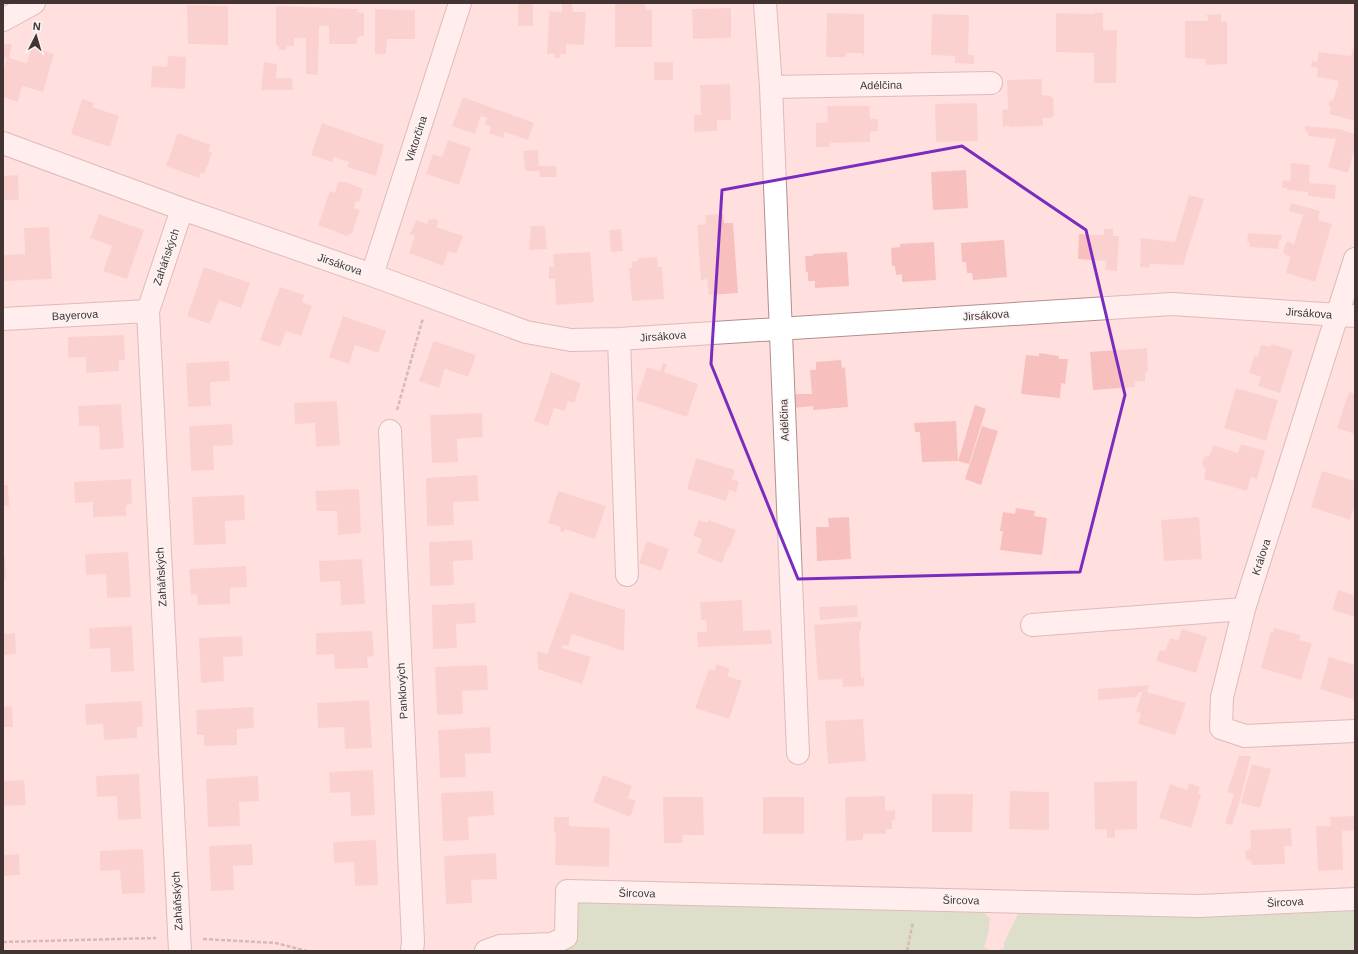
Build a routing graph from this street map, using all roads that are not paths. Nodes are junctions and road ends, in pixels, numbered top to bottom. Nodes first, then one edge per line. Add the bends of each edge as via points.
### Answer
1 (34, 3) edge
2 (460, 3) edge
3 (765, 3) edge
4 (3, 20) edge
5 (991, 83) dead end
6 (771, 87) junction
7 (3, 143) edge
8 (182, 209) junction
9 (1355, 259) edge
10 (372, 275) junction
11 (148, 311) junction
12 (1346, 316) edge
13 (3, 319) edge
14 (780, 328) junction
15 (619, 339) junction
16 (390, 431) road end
17 (627, 574) dead end
18 (1244, 609) junction
19 (1032, 625) dead end
20 (1355, 731) edge
21 (798, 753) dead end
22 (1355, 899) edge
23 (180, 951) edge
24 (412, 951) edge
25 (486, 951) edge

1 - 4 street
2 - 10 street, Viktorčina
3 - 6 street, Adélčina
5 - 6 street, Adélčina
6 - 14 street, Adélčina
7 - 8 street, Jirsákova
8 - 10 street, Jirsákova
8 - 11 street, Zaháňských
9 - 12 street, Králova
10 - 15 street, Jirsákova via 526,332 571,340
11 - 13 street, Bayerova
11 - 23 street, Zaháňských
12 - 14 street, Jirsákova via 1172,304
12 - 18 street, Králova
14 - 15 street, Jirsákova
14 - 21 street, Adélčina
15 - 17 street
16 - 24 street, Panklových
18 - 19 street
18 - 20 street, Králova via 1222,697 1221,728 1245,736
22 - 25 street, Šircova via 1199,906 567,891 566,937 552,944 500,946

